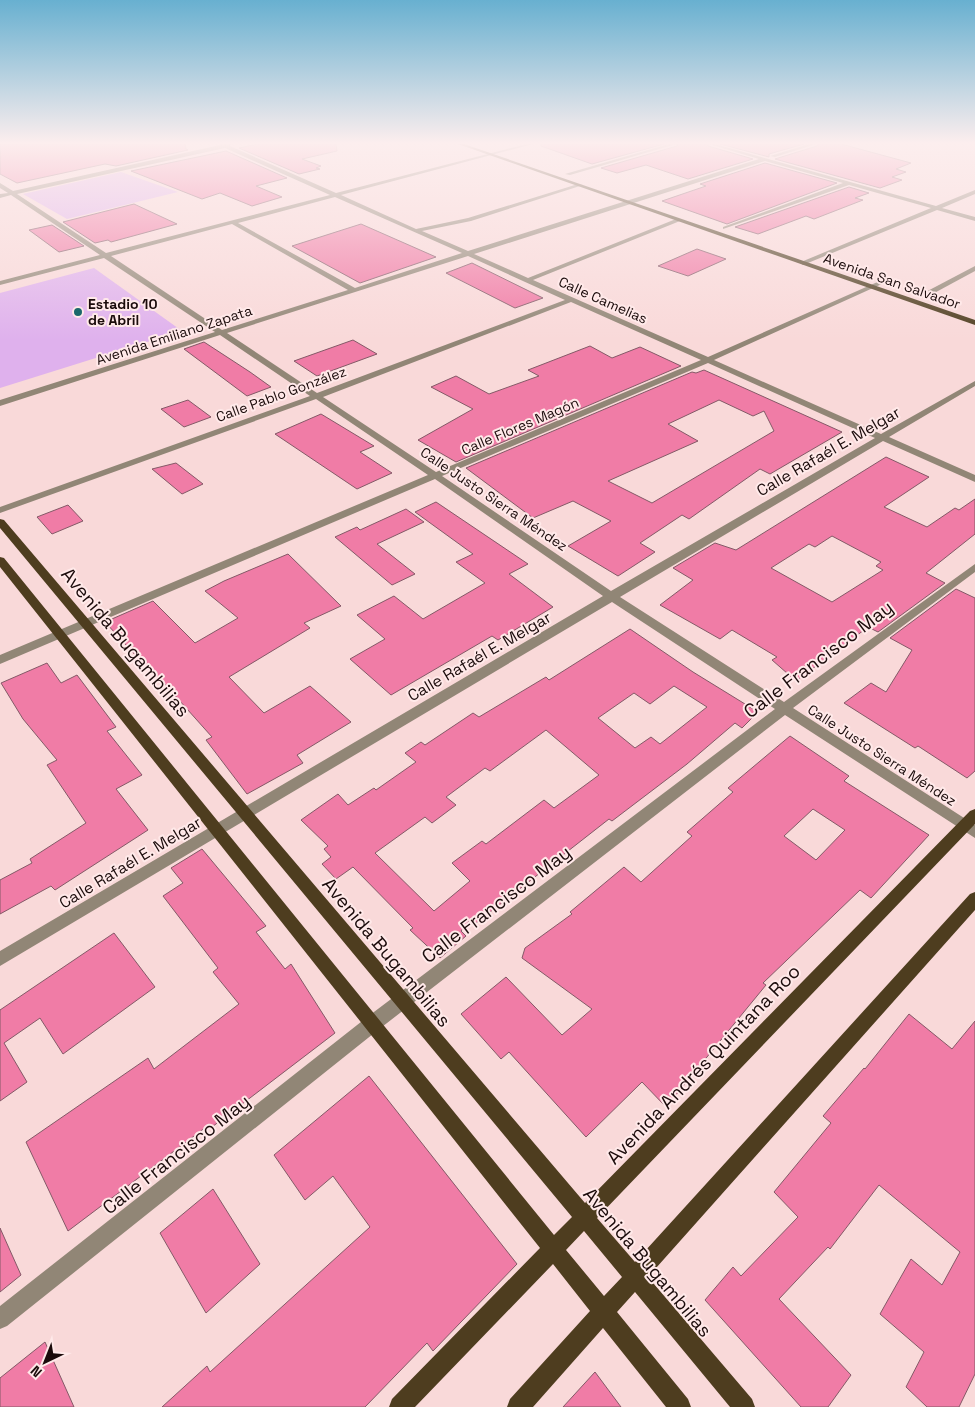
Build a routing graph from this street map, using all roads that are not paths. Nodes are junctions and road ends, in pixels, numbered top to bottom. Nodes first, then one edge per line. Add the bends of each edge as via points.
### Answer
1 (34, 210) edge
2 (252, 210) edge
3 (279, 210) edge
4 (373, 210) edge
5 (501, 210) edge
6 (606, 210) edge
7 (650, 210) edge
8 (672, 210) edge
9 (775, 210) edge
10 (933, 210) edge
11 (943, 210) edge
12 (975, 219) edge
13 (678, 220) junction
14 (232, 222) junction
15 (724, 228) junction
16 (418, 230) junction
17 (126, 242) dead end
18 (769, 243) dead end
19 (99, 251) junction
20 (470, 254) junction
21 (805, 255) dead end
22 (814, 258) junction
23 (822, 262) dead end
24 (803, 263) junction
25 (975, 268) edge
26 (528, 280) junction
27 (0, 283) edge
28 (879, 283) junction
29 (354, 290) junction
30 (914, 293) dead end
31 (922, 296) junction
32 (931, 299) dead end
33 (571, 300) junction
34 (975, 323) edge
35 (222, 333) junction
36 (708, 360) junction
37 (975, 383) edge
38 (317, 396) junction
39 (0, 403) edge
40 (883, 438) junction
41 (436, 476) junction
42 (975, 479) edge
43 (0, 510) edge
44 (0, 522) edge
45 (0, 560) edge
46 (975, 567) edge
47 (612, 597) junction
48 (85, 623) junction
49 (60, 634) junction
50 (0, 660) edge
51 (785, 708) junction
52 (244, 813) junction
53 (972, 824) edge
54 (216, 830) junction
55 (975, 899) edge
56 (0, 959) edge
57 (402, 1001) junction
58 (372, 1024) junction
59 (584, 1217) junction
60 (553, 1249) junction
61 (635, 1278) junction
62 (603, 1312) junction
63 (0, 1319) edge
64 (400, 1407) edge
65 (518, 1407) edge
66 (680, 1407) edge
67 (744, 1407) edge

1 - 19 street, Calle Justo Sierra Méndez
2 - 17 street
3 - 14 street
4 - 16 street, Calle Camelias
5 - 16 street
6 - 20 street, Avenida Emiliano Zapata
7 - 13 main road, Avenida San Salvador
8 - 15 main road, Avenida San Salvador
9 - 15 street
10 - 22 street
11 - 12 street
13 - 24 main road, Avenida San Salvador
13 - 26 street
14 - 19 street
14 - 29 street
15 - 18 main road, Avenida San Salvador
16 - 20 street, Calle Camelias
19 - 27 street
19 - 35 street, Calle Justo Sierra Méndez
20 - 26 street, Calle Camelias
20 - 29 street, Avenida Emiliano Zapata
21 - 22 main road, Avenida San Salvador
22 - 23 main road, Avenida San Salvador
22 - 24 street
24 - 28 main road, Avenida San Salvador
25 - 31 street
26 - 33 street, Calle Camelias
28 - 34 main road, Avenida San Salvador
28 - 36 street, Calle Flores Magón
29 - 35 street, Avenida Emiliano Zapata
30 - 31 main road, Avenida San Salvador
31 - 32 main road, Avenida San Salvador
33 - 36 street, Calle Camelias
33 - 38 street, Calle Pablo González
35 - 38 street, Calle Justo Sierra Méndez
35 - 39 street, Avenida Emiliano Zapata
36 - 40 street, Calle Camelias
36 - 41 street, Calle Flores Magón
37 - 40 street, Calle Rafaél E. Melgar
38 - 41 street, Calle Justo Sierra Méndez
38 - 43 street, Calle Pablo González
40 - 42 street, Calle Camelias
40 - 47 street, Calle Rafaél E. Melgar
41 - 47 street, Calle Justo Sierra Méndez
41 - 48 street, Calle Flores Magón
44 - 48 main road, Avenida Bugambilias
45 - 49 main road
46 - 51 street, Calle Francisco May
47 - 51 street, Calle Justo Sierra Méndez
47 - 52 street, Calle Rafaél E. Melgar
48 - 49 street, Calle Flores Magón
48 - 52 main road, Avenida Bugambilias
49 - 50 street, Calle Flores Magón
49 - 54 main road
51 - 53 street, Calle Justo Sierra Méndez
51 - 57 street, Calle Francisco May
52 - 54 street, Calle Rafaél E. Melgar
52 - 57 main road, Avenida Bugambilias
53 - 59 main road, Avenida Andrés Quintana Roo
54 - 56 street, Calle Rafaél E. Melgar
54 - 58 main road
55 - 61 main road
57 - 58 street, Calle Francisco May
57 - 59 main road, Avenida Bugambilias
58 - 60 main road
58 - 63 street, Calle Francisco May
59 - 60 main road, Avenida Andrés Quintana Roo
59 - 61 main road, Avenida Bugambilias
60 - 62 main road
60 - 64 main road, Avenida Andrés Quintana Roo
61 - 62 main road
61 - 67 main road, Avenida Bugambilias
62 - 65 main road
62 - 66 main road

